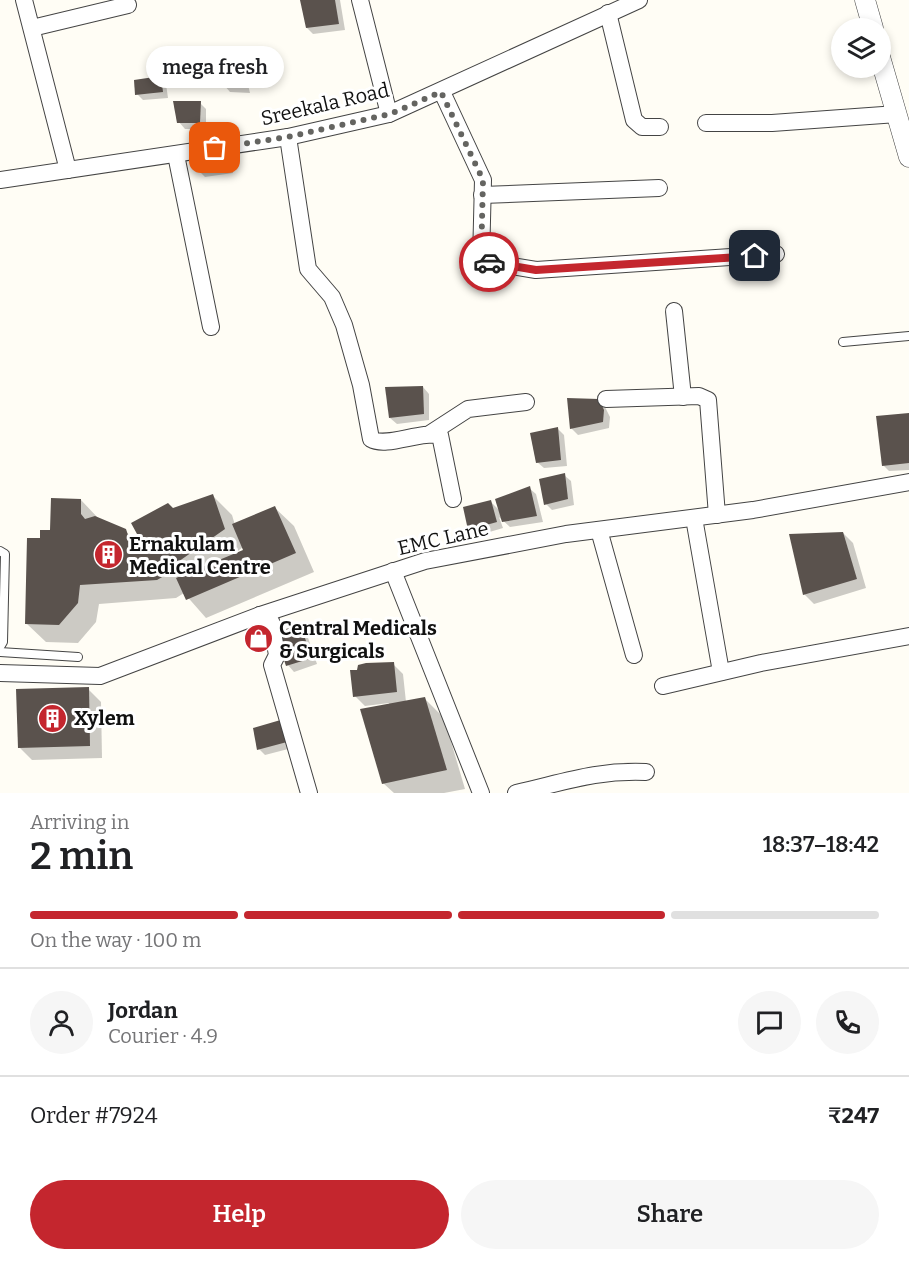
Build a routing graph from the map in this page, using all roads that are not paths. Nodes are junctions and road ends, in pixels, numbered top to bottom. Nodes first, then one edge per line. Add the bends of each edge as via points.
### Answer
1 (24, 0) edge
2 (360, 0) edge
3 (639, 0) edge
4 (865, 0) edge
5 (128, 5) dead end
6 (608, 13) junction
7 (870, 18) edge
8 (32, 28) junction
9 (886, 78) edge
10 (441, 92) junction
11 (390, 114) junction
12 (897, 114) junction
13 (706, 123) dead end
14 (660, 127) dead end
15 (288, 137) junction
16 (176, 155) junction
17 (909, 157) edge
18 (68, 170) junction
19 (0, 180) edge
20 (659, 188) dead end
21 (482, 195) junction
22 (776, 254) dead end
23 (674, 311) dead end
24 (211, 327) dead end
25 (909, 336) edge
26 (843, 342) dead end
27 (682, 397) junction
28 (606, 399) dead end
29 (526, 402) dead end
30 (431, 433) junction
31 (909, 482) edge
32 (453, 500) dead end
33 (717, 515) junction
34 (694, 518) junction
35 (599, 530) junction
36 (0, 551) edge
37 (393, 571) junction
38 (260, 615) junction
39 (909, 636) edge
40 (0, 648) edge
41 (0, 652) edge
42 (634, 654) dead end
43 (78, 657) dead end
44 (721, 672) junction
45 (0, 673) edge
46 (663, 686) dead end
47 (646, 772) dead end
48 (309, 793) edge
49 (481, 793) edge
50 (516, 793) edge

1 - 8 street
2 - 11 street
3 - 6 street, Sreekala Road
4 - 7 street
5 - 8 street
6 - 10 street, Sreekala Road
6 - 14 street via 634,120 642,128
8 - 18 street
9 - 12 street
10 - 11 street, Sreekala Road
10 - 21 street via 483,180
11 - 15 street, Sreekala Road
12 - 13 street via 772,123
12 - 17 street
15 - 16 street, Sreekala Road
15 - 30 street via 308,269 332,297 344,325 371,439 380,442
16 - 18 street, Sreekala Road
16 - 24 street
18 - 19 street, Sreekala Road
20 - 21 street
21 - 22 street via 481,261 536,270
23 - 27 street
25 - 26 lane
27 - 28 street
27 - 33 street via 699,396 708,400 710,406
29 - 30 street via 468,409
30 - 32 street via 440,435
31 - 33 street, EMC Lane
33 - 34 street, EMC Lane
34 - 35 street, EMC Lane
34 - 44 street
35 - 37 street, EMC Lane via 464,553
35 - 42 street
36 - 40 lane via 5,554
37 - 38 street, EMC Lane
37 - 49 street
38 - 45 street, EMC Lane via 100,676
38 - 48 street via 271,621 277,655 272,665
39 - 44 street
41 - 43 lane
44 - 46 street
47 - 50 street via 591,774

